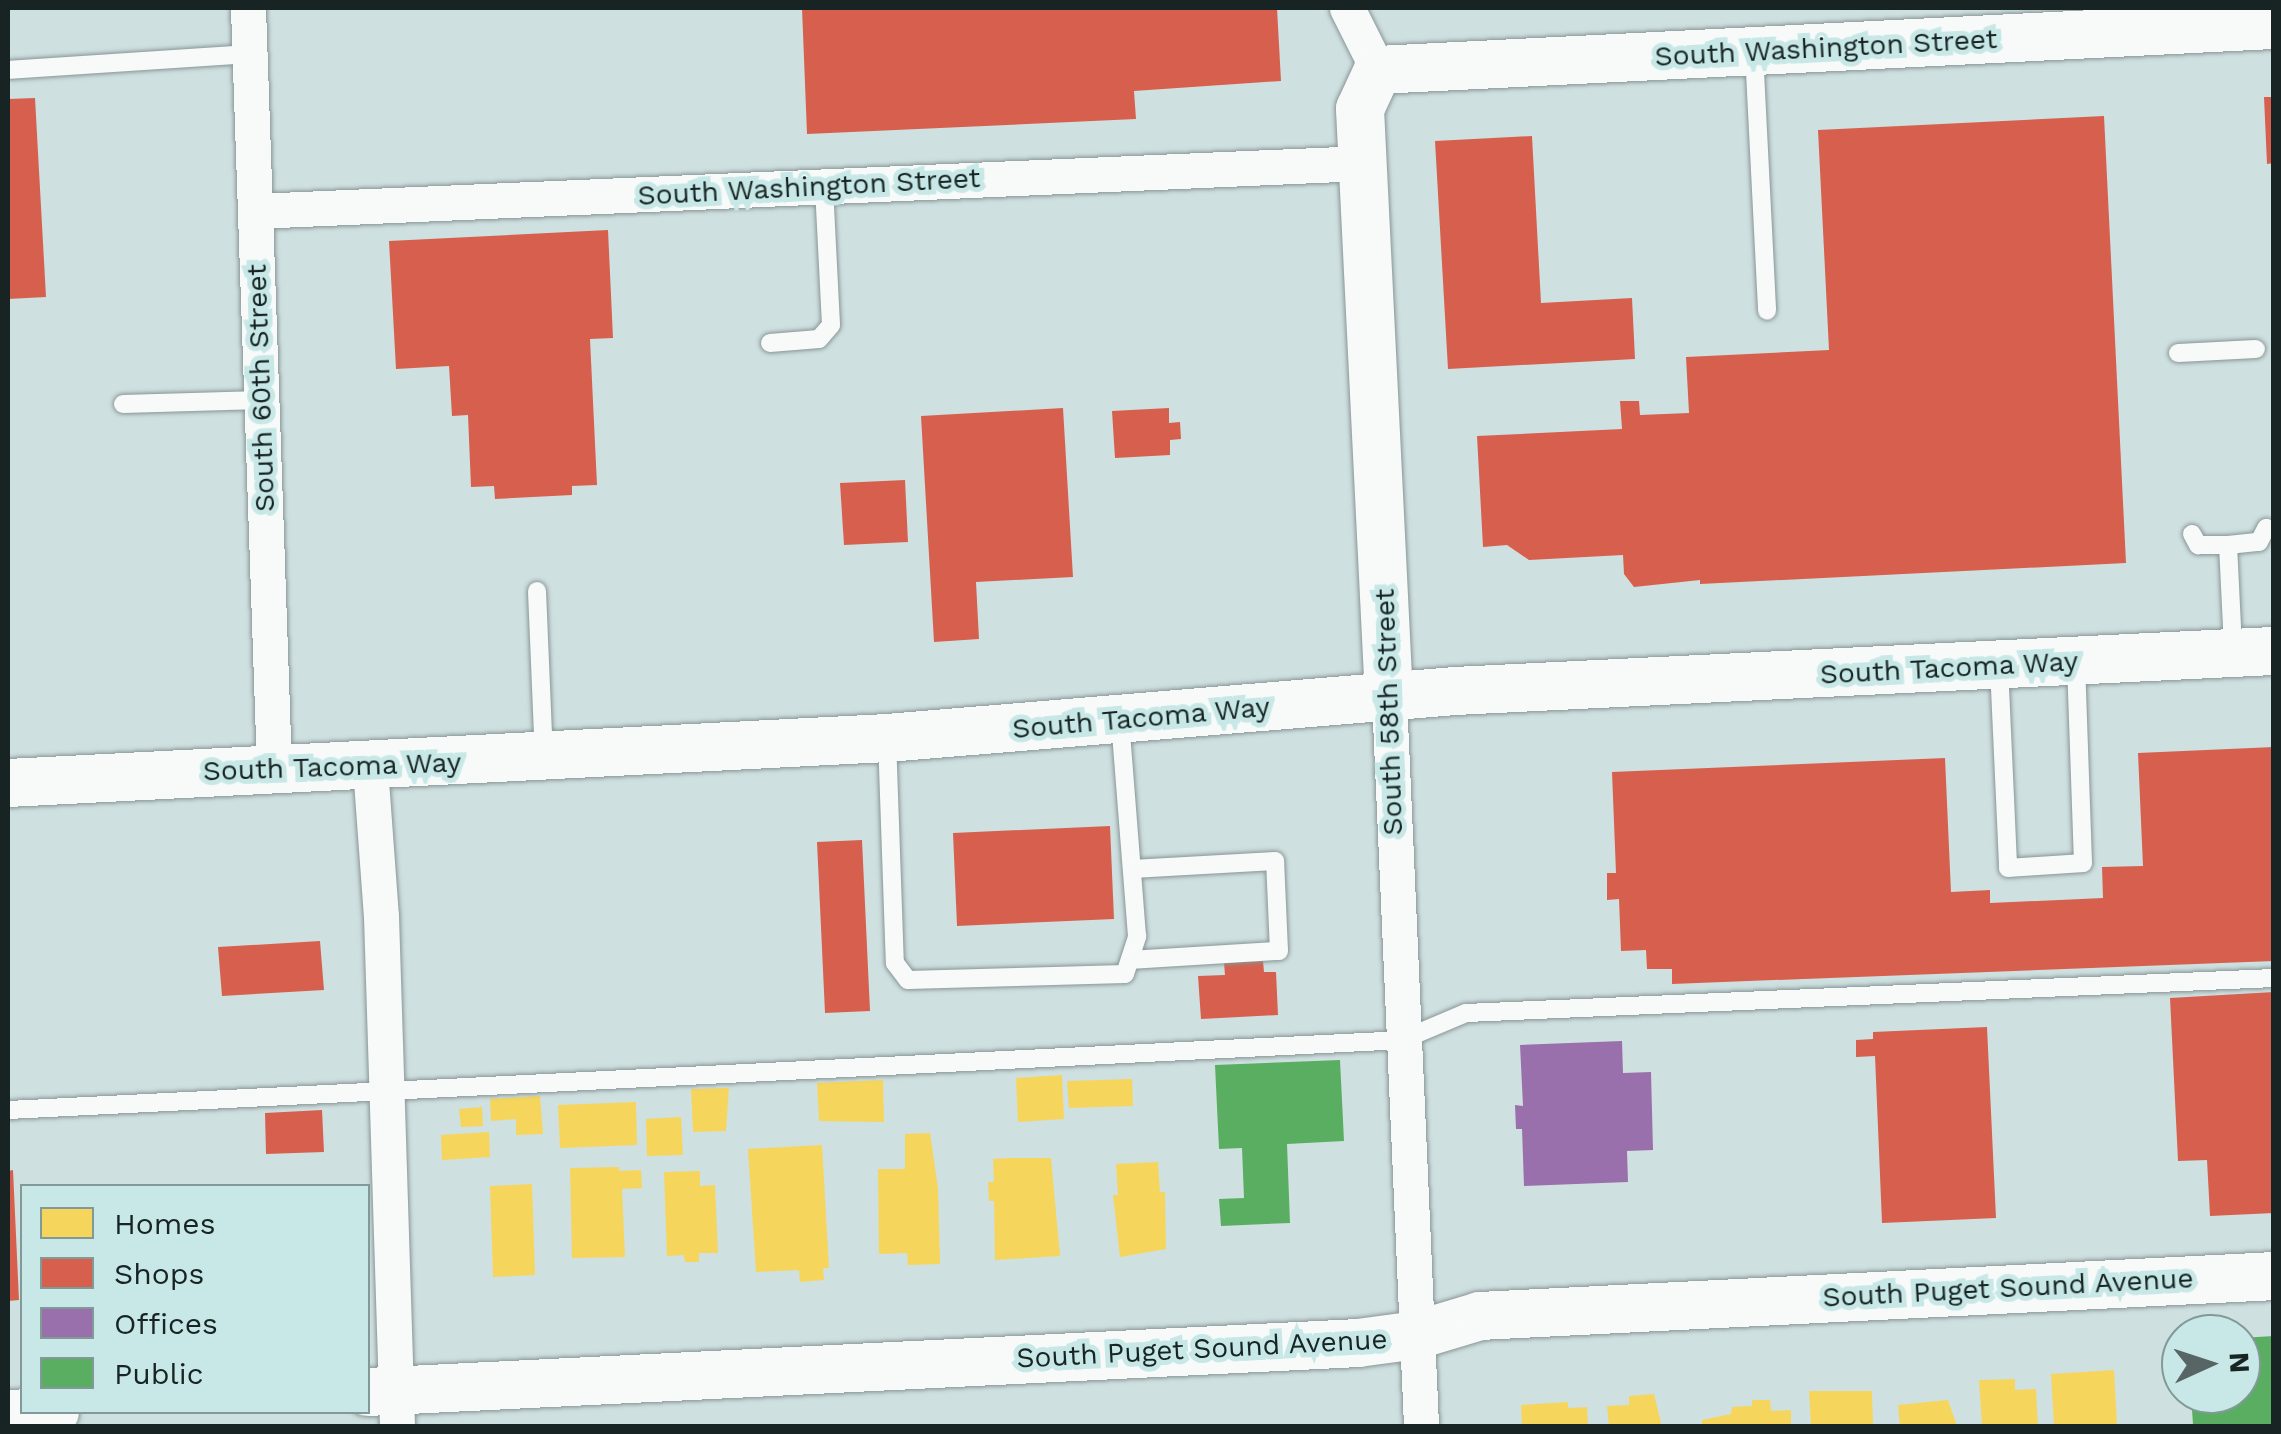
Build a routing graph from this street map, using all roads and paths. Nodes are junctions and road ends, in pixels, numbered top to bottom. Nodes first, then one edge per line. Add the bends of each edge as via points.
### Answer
1 (248, 8) edge
2 (1348, 8) edge
3 (2274, 26) edge
4 (1754, 51) junction
5 (248, 54) junction
6 (8, 70) edge
7 (1378, 70) junction
8 (1363, 163) junction
9 (824, 187) junction
10 (255, 211) junction
11 (1767, 310) dead end
12 (770, 343) dead end
13 (2256, 349) dead end
14 (2178, 354) dead end
15 (261, 400) junction
16 (123, 404) dead end
17 (2266, 528) dead end
18 (2192, 534) dead end
19 (2228, 545) junction
20 (537, 591) dead end
21 (2253, 652) edge
22 (2076, 662) junction
23 (1999, 665) junction
24 (1388, 698) junction
25 (1120, 720) junction
26 (887, 738) junction
27 (544, 758) junction
28 (370, 767) junction
29 (274, 768) junction
30 (8, 783) edge
31 (1132, 869) junction
32 (1130, 960) junction
33 (2274, 978) edge
34 (1402, 1040) junction
35 (384, 1091) junction
36 (8, 1110) edge
37 (2274, 1276) edge
38 (1417, 1335) junction
39 (387, 1403) edge
40 (1421, 1426) edge

1 - 5 street, South 60th Street
2 - 7 street
3 - 4 street, South Washington Street
4 - 7 street, South Washington Street
4 - 11 lane
5 - 6 lane
5 - 10 street, South 60th Street
7 - 8 street, South 58th Street via 1360,109
8 - 9 street, South Washington Street
8 - 24 street, South 58th Street
9 - 10 street, South Washington Street
9 - 12 lane via 831,325 819,339
10 - 15 street, South 60th Street
13 - 14 lane
15 - 16 lane
15 - 29 street, South 60th Street
17 - 19 lane via 2259,542
18 - 19 lane via 2198,545
19 - 21 lane
20 - 27 lane
21 - 22 street, South Tacoma Way
22 - 23 street, South Tacoma Way
22 - 23 lane via 2083,863 2008,868
23 - 24 street, South Tacoma Way
24 - 25 street, South Tacoma Way
24 - 34 street, South 58th Street
25 - 26 street, South Tacoma Way
25 - 31 lane
26 - 27 street, South Tacoma Way
26 - 32 lane via 896,963 908,980 1125,974
27 - 28 street, South Tacoma Way
28 - 29 street, South Tacoma Way
28 - 35 street
29 - 30 street, South Tacoma Way
31 - 32 lane via 1137,936
31 - 32 lane via 1275,861 1278,951
33 - 34 lane via 1466,1013
34 - 35 lane
34 - 38 street, South 58th Street
35 - 36 lane
35 - 39 street
37 - 38 street, South Puget Sound Avenue via 1519,1313 1480,1316
38 - 39 street, South Puget Sound Avenue
38 - 40 street, South 58th Street

